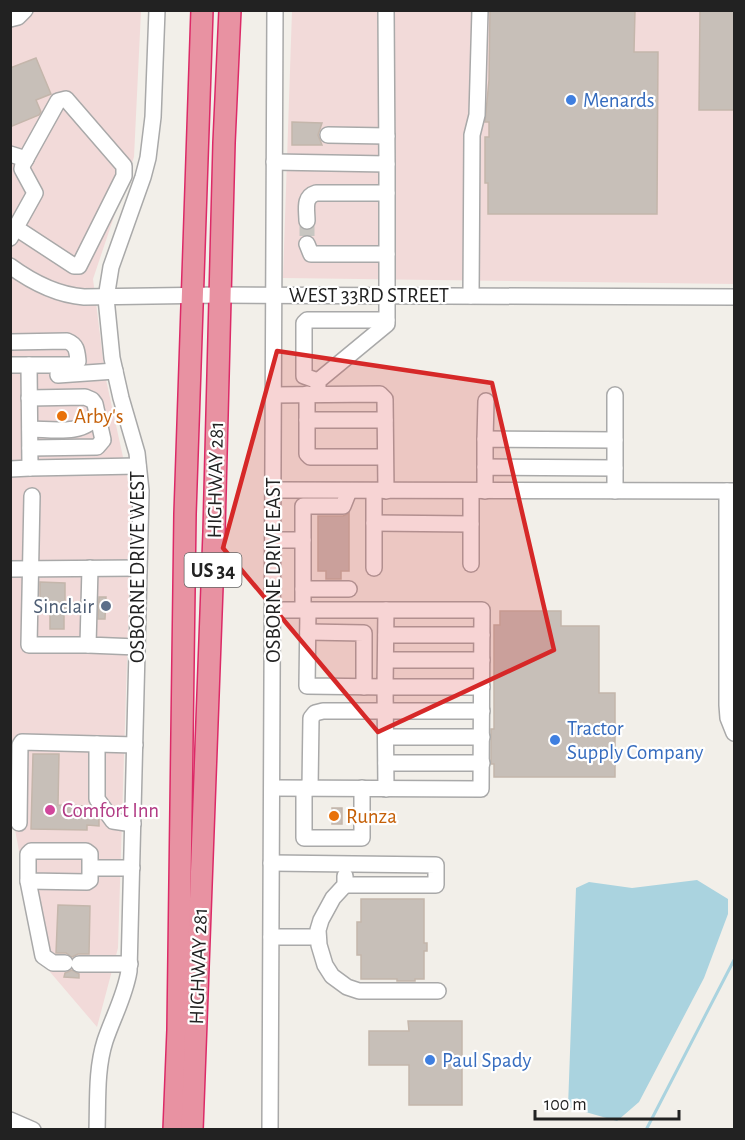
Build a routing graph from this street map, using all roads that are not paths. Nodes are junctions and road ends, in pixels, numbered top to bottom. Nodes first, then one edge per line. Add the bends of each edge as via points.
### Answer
1 (25, 10) edge
2 (157, 10) edge
3 (202, 10) edge
4 (230, 10) edge
5 (275, 10) edge
6 (386, 10) edge
7 (480, 10) edge
8 (10, 19) edge
9 (328, 135) dead end
10 (387, 136) junction
11 (10, 154) edge
12 (26, 159) junction
13 (274, 162) junction
14 (387, 164) junction
15 (387, 193) junction
16 (307, 221) tunnel mouth
17 (13, 233) edge
18 (307, 244) dead end
19 (387, 254) junction
20 (14, 274) edge
21 (219, 294) junction
22 (192, 295) junction
23 (274, 295) junction
24 (387, 296) junction
25 (471, 296) junction
26 (735, 297) edge
27 (106, 298) junction
28 (387, 320) junction
29 (10, 342) edge
30 (10, 365) edge
31 (29, 371) junction
32 (115, 371) junction
33 (314, 390) junction
34 (273, 395) junction
35 (615, 395) dead end
36 (29, 398) junction
37 (486, 401) dead end
38 (97, 415) junction
39 (307, 420) junction
40 (385, 420) junction
41 (30, 429) junction
42 (485, 439) junction
43 (615, 440) junction
44 (30, 448) junction
45 (386, 457) junction
46 (138, 466) junction
47 (485, 467) junction
48 (30, 468) junction
49 (615, 468) junction
50 (10, 469) edge
51 (273, 490) junction
52 (349, 491) junction
53 (380, 491) junction
54 (478, 491) junction
55 (615, 491) junction
56 (731, 491) edge
57 (33, 496) dead end
58 (374, 524) junction
59 (471, 524) junction
60 (273, 540) junction
61 (303, 540) junction
62 (471, 564) dead end
63 (10, 568) edge
64 (90, 568) junction
65 (139, 568) junction
66 (374, 568) dead end
67 (31, 569) junction
68 (303, 589) junction
69 (349, 589) dead end
70 (272, 610) junction
71 (305, 610) junction
72 (386, 610) junction
73 (308, 632) junction
74 (386, 635) junction
75 (482, 635) junction
76 (88, 645) junction
77 (137, 647) junction
78 (386, 660) junction
79 (482, 660) junction
80 (364, 687) junction
81 (385, 687) junction
82 (482, 687) junction
83 (386, 711) junction
84 (482, 711) junction
85 (735, 733) edge
86 (386, 737) junction
87 (482, 737) junction
88 (97, 744) junction
89 (135, 745) junction
90 (386, 763) junction
91 (482, 763) junction
92 (272, 788) junction
93 (307, 788) junction
94 (362, 788) junction
95 (386, 789) junction
96 (19, 824) dead end
97 (133, 824) junction
98 (272, 863) junction
99 (345, 864) junction
100 (90, 868) junction
101 (132, 868) junction
102 (28, 881) junction
103 (345, 885) junction
104 (318, 937) junction
105 (271, 938) junction
106 (130, 964) junction
107 (438, 991) dead end
108 (10, 1120) edge
109 (33, 1130) edge
110 (97, 1130) edge
111 (174, 1130) edge
112 (192, 1130) edge
113 (270, 1130) edge

1 - 8 street via 18,18
2 - 27 street, OSBORNE DRIVE WEST via 148,158 111,267
3 - 22 highway, HIGHWAY 281 / US 34
4 - 21 highway, HIGHWAY 281 / US 34
5 - 13 street, OSBORNE DRIVE EAST
6 - 10 street
7 - 25 street via 477,115 472,135
9 - 10 street
10 - 14 street
11 - 12 street
12 - 17 street via 22,170 35,193
12 - 17 street via 58,101 66,99 111,149 125,171 79,266
13 - 14 street
13 - 23 street, OSBORNE DRIVE EAST
14 - 15 street
15 - 16 street via 310,194
15 - 19 street
18 - 19 street via 311,254
19 - 24 street
20 - 27 street, WEST 33RD STREET via 69,296
21 - 22 street, WEST 33RD STREET
21 - 23 street, WEST 33RD STREET
21 - 112 highway, HIGHWAY 281 / US 34
22 - 27 street, WEST 33RD STREET
22 - 111 highway, HIGHWAY 281 / US 34
23 - 24 street, WEST 33RD STREET
23 - 34 street, OSBORNE DRIVE EAST
24 - 25 street, WEST 33RD STREET
24 - 28 street
25 - 26 street, WEST 33RD STREET
27 - 32 street, OSBORNE DRIVE WEST
28 - 33 street
28 - 33 street via 307,320 304,376
29 - 31 street via 67,341 77,349 78,361 73,365
30 - 31 street
31 - 32 street
31 - 36 street
32 - 46 street, OSBORNE DRIVE WEST
33 - 34 street
33 - 39 street
33 - 40 street via 380,394 385,399
34 - 51 street, OSBORNE DRIVE EAST
35 - 43 street
36 - 38 street via 87,398 95,404
36 - 41 street
37 - 42 street
38 - 41 street via 81,428
38 - 44 street via 103,440 97,447
39 - 40 street
39 - 45 street via 310,457
40 - 45 street
41 - 44 street
42 - 43 street
42 - 47 street
43 - 49 street
44 - 48 street
45 - 53 street
46 - 48 street
46 - 65 street, OSBORNE DRIVE WEST
47 - 49 street
47 - 54 street
48 - 50 street
49 - 55 street
51 - 52 street
51 - 60 street, OSBORNE DRIVE EAST
52 - 53 street
52 - 61 street via 344,506 303,506
53 - 54 street
53 - 58 street
54 - 55 street
54 - 59 street
55 - 56 street
56 - 85 street via 727,705
57 - 67 street
58 - 59 street
58 - 66 street
59 - 62 street
60 - 61 street
60 - 70 street, OSBORNE DRIVE EAST
61 - 68 street
63 - 67 street
64 - 65 street
64 - 67 street
64 - 76 street
65 - 77 street, OSBORNE DRIVE WEST
67 - 76 street via 29,645
68 - 69 street
68 - 71 street
70 - 71 street
70 - 92 street, OSBORNE DRIVE EAST
71 - 72 street
71 - 73 street
72 - 74 street
72 - 75 street via 482,610
73 - 80 street via 308,686
73 - 80 street via 364,633
74 - 75 street
74 - 78 street
75 - 79 street
76 - 77 street
77 - 89 street, OSBORNE DRIVE WEST
78 - 79 street
78 - 81 street
79 - 82 street
80 - 81 street
81 - 82 street
81 - 83 street
82 - 84 street
83 - 84 street
83 - 86 street
83 - 93 street via 315,713 311,718
84 - 87 street
86 - 87 street
86 - 90 street
87 - 91 street
88 - 89 street
88 - 96 street via 22,742
88 - 97 street via 97,799 113,821
89 - 97 street, OSBORNE DRIVE WEST
90 - 91 street
90 - 95 street
91 - 95 street via 482,789
92 - 93 street
92 - 98 street, OSBORNE DRIVE EAST
93 - 94 street
93 - 94 street via 304,838 362,838
94 - 95 street
97 - 101 street, OSBORNE DRIVE WEST
98 - 99 street
98 - 105 street, OSBORNE DRIVE EAST
99 - 103 street
99 - 103 street via 436,865 436,885
100 - 101 street
100 - 102 street via 87,882
100 - 102 street via 90,854 86,851 31,851
101 - 106 street, OSBORNE DRIVE WEST
102 - 106 street via 43,956 53,963
103 - 104 street via 321,920
104 - 105 street
104 - 107 street via 325,965 347,987 371,992
105 - 113 street, OSBORNE DRIVE EAST
106 - 110 street, OSBORNE DRIVE WEST via 124,997 102,1057
108 - 109 street

